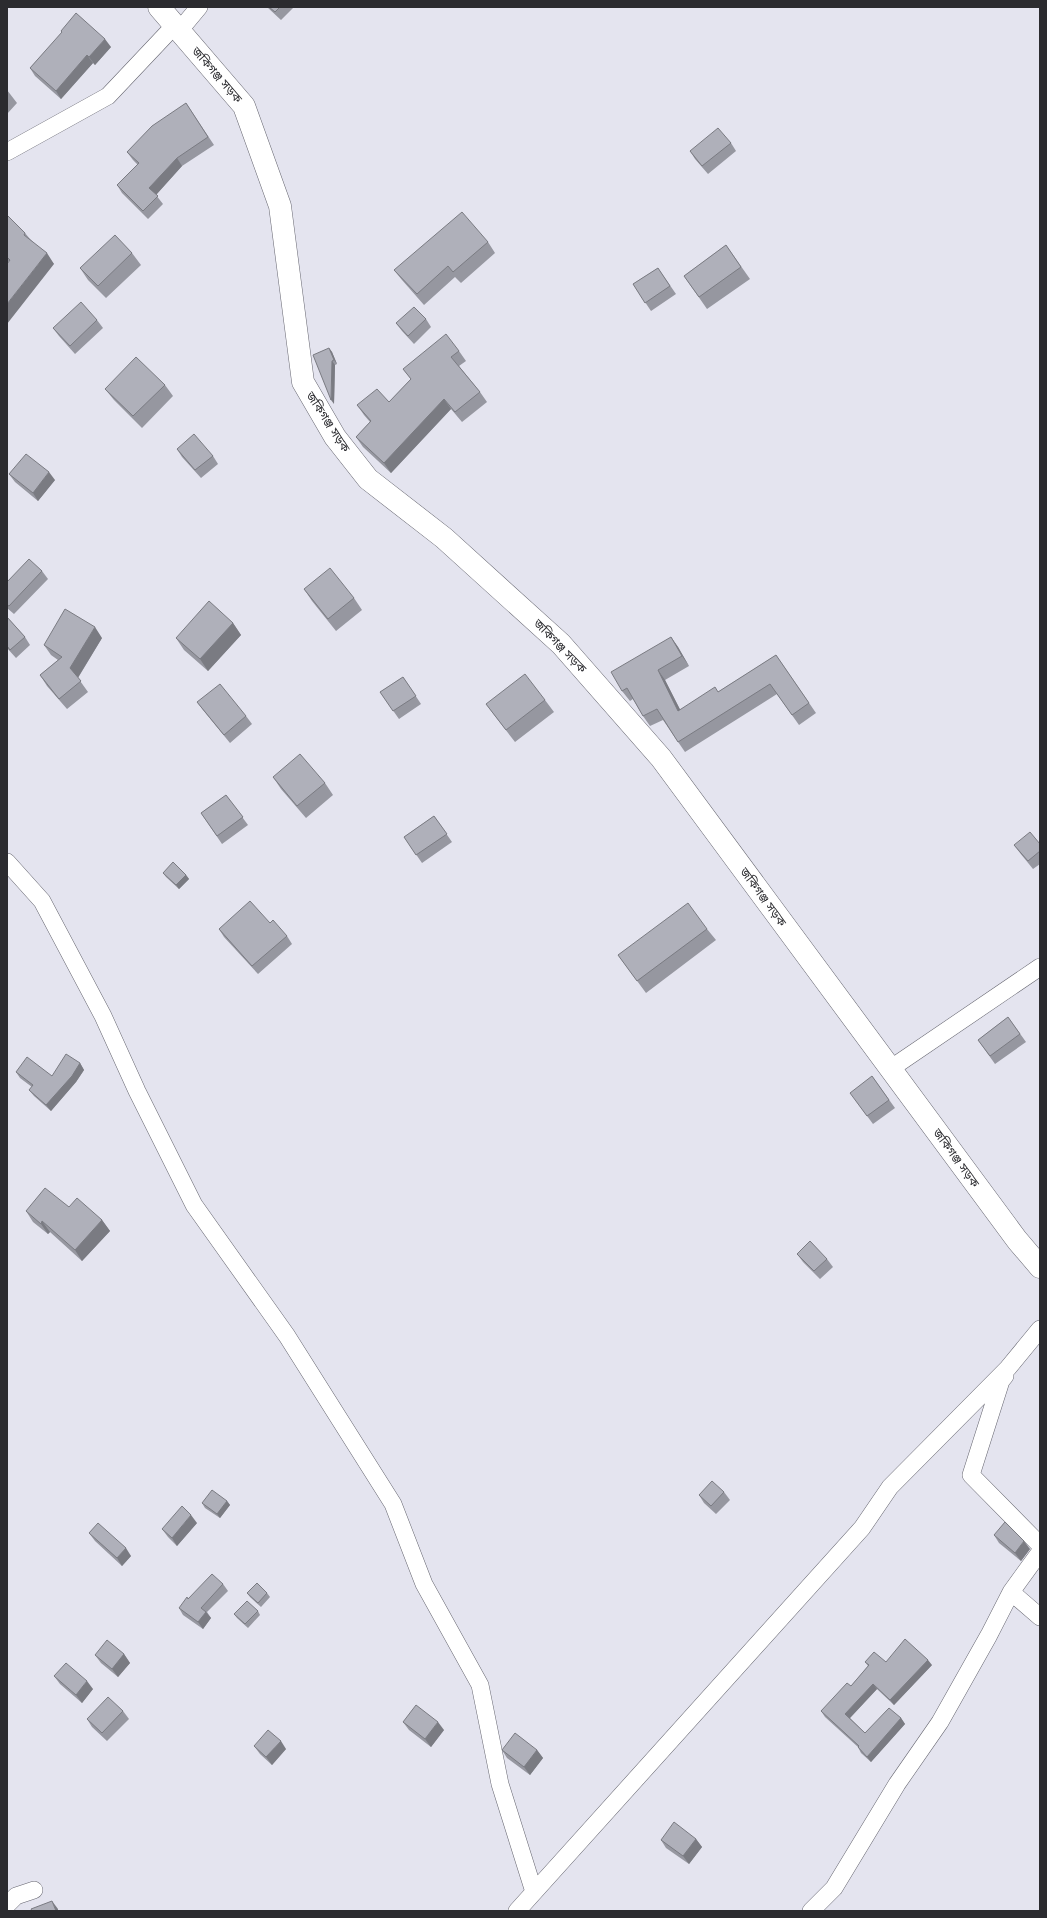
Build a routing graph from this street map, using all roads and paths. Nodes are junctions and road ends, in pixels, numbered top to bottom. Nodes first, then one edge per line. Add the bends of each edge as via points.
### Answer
1 (159, 7) edge
2 (199, 7) edge
3 (177, 28) junction
4 (7, 152) edge
5 (7, 862) edge
6 (1040, 967) edge
7 (890, 1069) junction
8 (1040, 1267) edge
9 (1040, 1331) edge
10 (1040, 1545) edge
11 (1040, 1552) edge
12 (1011, 1592) junction
13 (1040, 1617) edge
14 (34, 1890) dead end
15 (534, 1892) junction
16 (7, 1905) edge
17 (517, 1911) edge
18 (811, 1911) edge

1 - 3 main road, জকিগঞ্জ সড়ক
2 - 3 street
3 - 4 street via 108,96
3 - 7 main road, জকিগঞ্জ সড়ক via 244,106 280,206 303,382 335,437 368,479 444,538 561,644 661,758
5 - 15 street via 42,902 103,1016 194,1205 287,1336 393,1504 424,1584 480,1685 500,1784
6 - 7 street
7 - 8 main road, জকিগঞ্জ সড়ক via 1017,1240
9 - 10 street via 1001,1380 971,1475
9 - 15 street via 1008,1368 890,1487 862,1528
11 - 12 street
12 - 13 street
12 - 18 street via 940,1722 897,1784 834,1888
14 - 16 street via 16,1896
15 - 17 street

